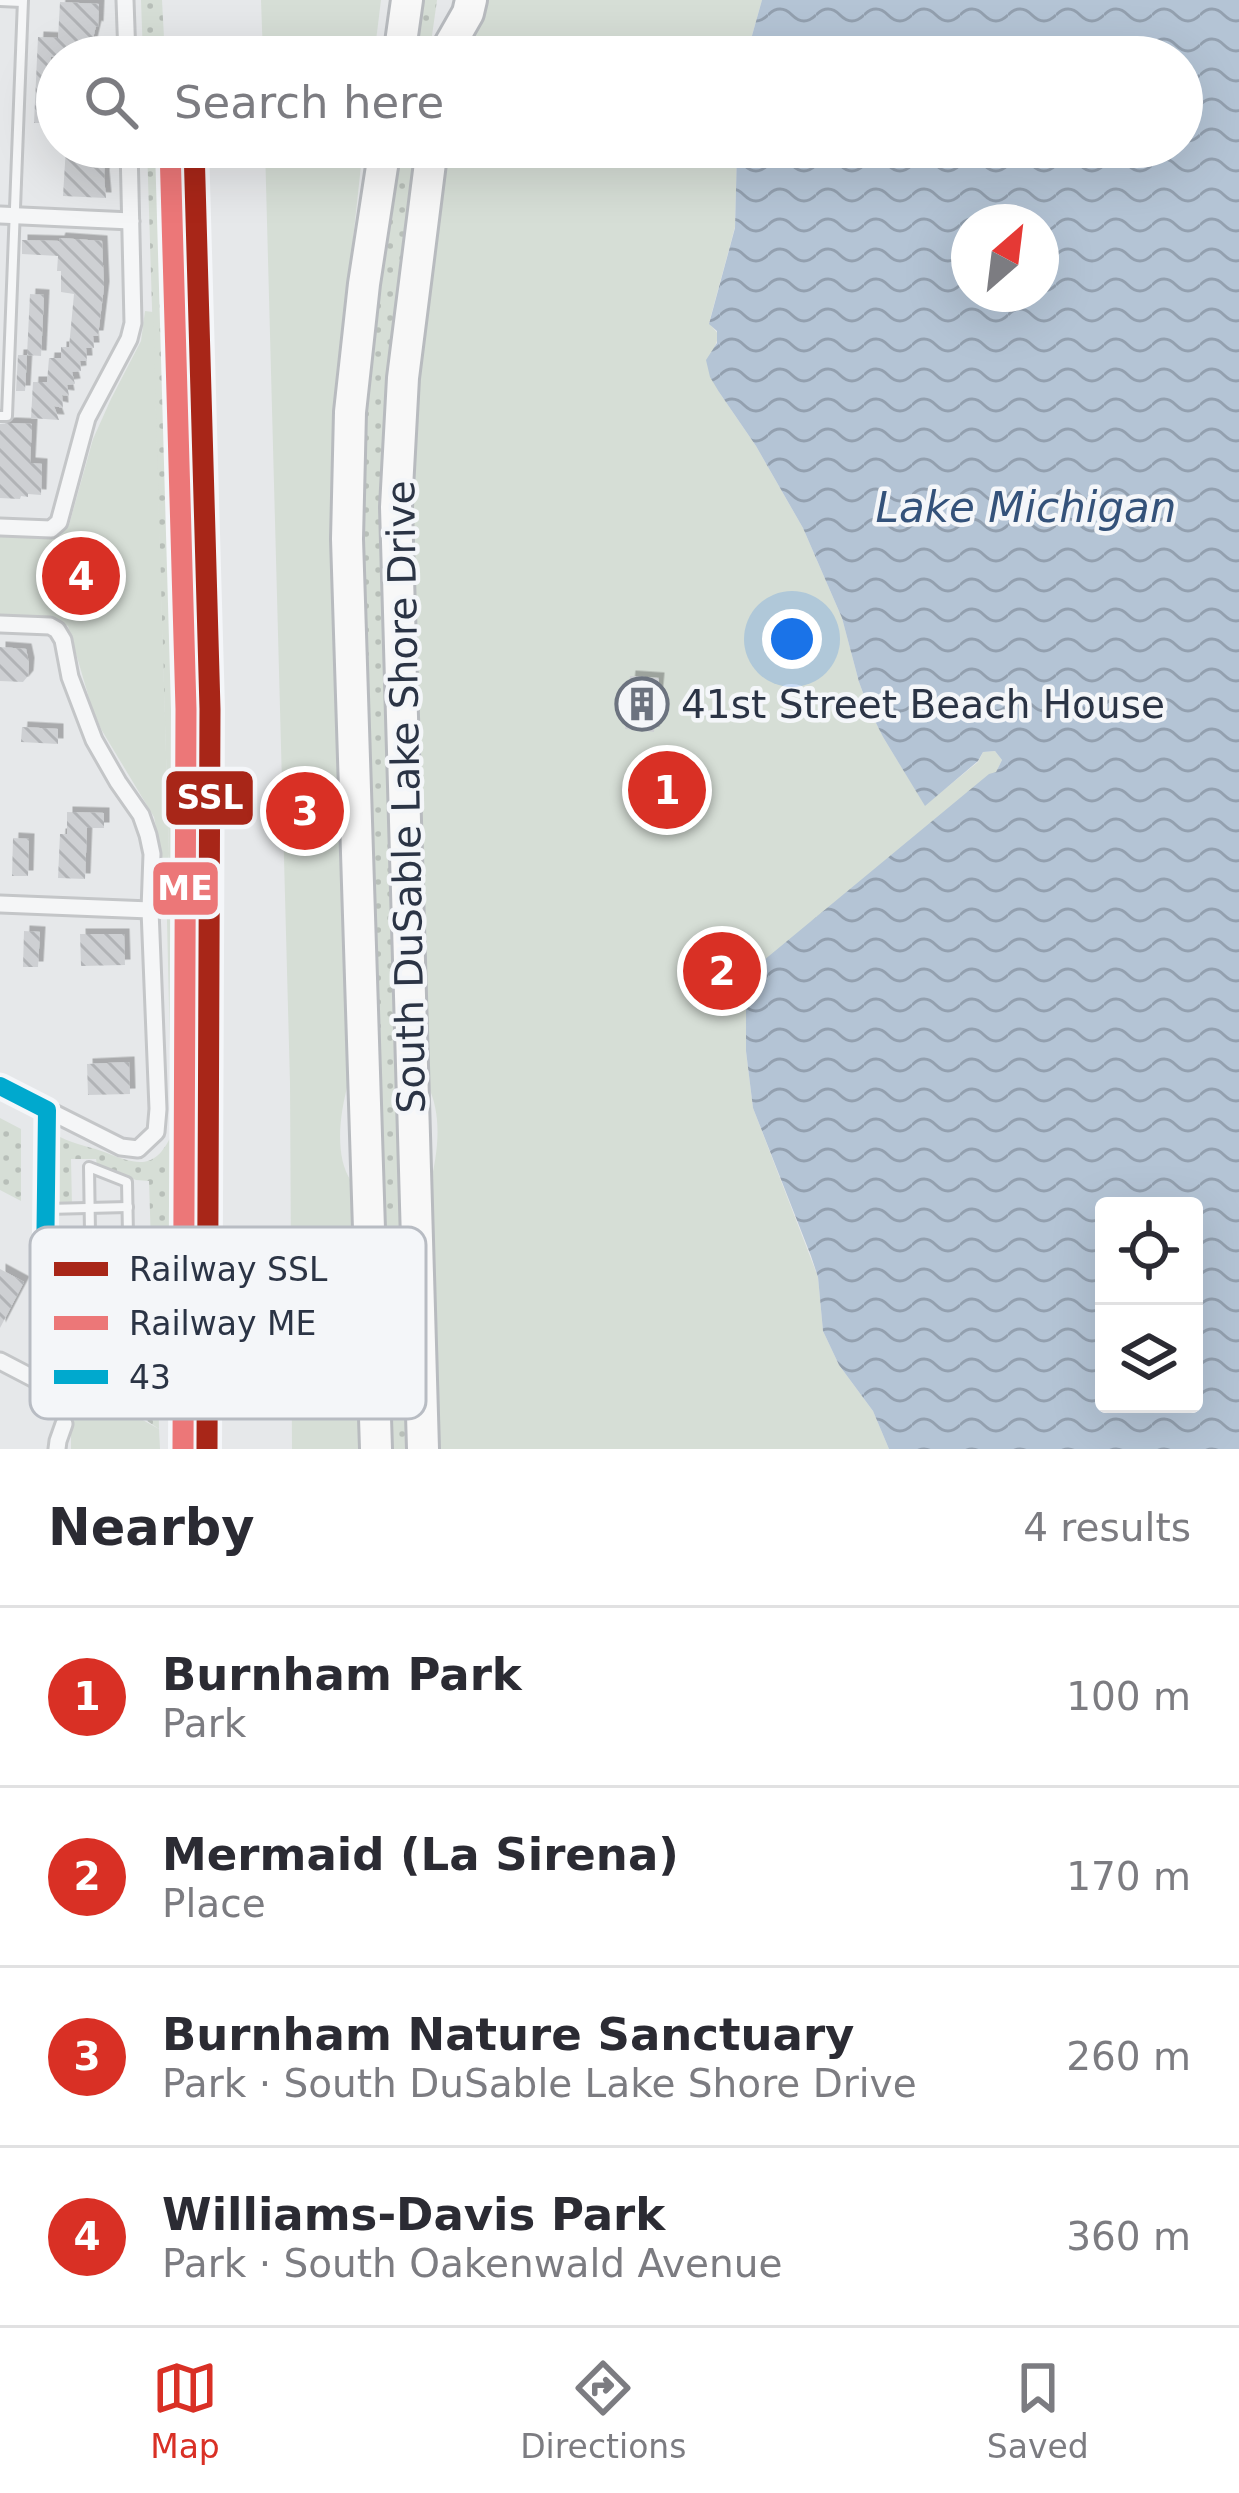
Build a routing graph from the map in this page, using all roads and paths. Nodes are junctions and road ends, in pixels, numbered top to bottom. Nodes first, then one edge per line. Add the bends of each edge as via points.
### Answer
1 (125, 0) edge
2 (389, 0) edge
3 (407, 0) edge
4 (452, 0) edge
5 (471, 0) edge
6 (0, 1) edge
7 (23, 1) edge
8 (126, 36) edge
9 (394, 36) edge
10 (402, 36) edge
11 (447, 36) edge
12 (455, 36) edge
13 (130, 168) edge
14 (382, 168) edge
15 (429, 168) edge
16 (8, 215) edge
17 (131, 221) junction
18 (0, 416) edge
19 (0, 527) edge
20 (0, 624) edge
21 (0, 904) edge
22 (150, 910) junction
23 (0, 1086) edge
24 (47, 1110) junction
25 (128, 1207) junction
26 (89, 1208) junction
27 (46, 1209) junction
28 (46, 1227) edge
29 (90, 1227) edge
30 (128, 1227) edge
31 (369, 1227) edge
32 (417, 1227) edge
33 (0, 1361) edge
34 (30, 1377) edge
35 (375, 1419) edge
36 (422, 1419) edge
37 (64, 1424) dead end
38 (58, 1449) edge
39 (376, 1449) edge
40 (423, 1449) edge

1 - 8 street
2 - 9 highway
3 - 10 highway
4 - 11 highway
5 - 12 highway
6 - 7 lane
7 - 16 lane
13 - 17 street
14 - 31 highway, South DuSable Lake Shore Drive via 350,412 346,539
15 - 32 highway, South DuSable Lake Shore Drive via 396,508
16 - 17 street
16 - 18 lane via 7,416
17 - 19 street via 130,339 87,418 58,522 42,530
20 - 22 street via 57,630 94,740 148,835
21 - 22 street
22 - 24 street via 156,1132 129,1150
23 - 24 street
24 - 27 street
25 - 26 lane
25 - 26 lane via 127,1182 89,1167
25 - 30 lane
26 - 27 lane
26 - 29 lane
27 - 28 street
33 - 34 street
35 - 39 highway, South DuSable Lake Shore Drive
36 - 40 highway, South DuSable Lake Shore Drive
37 - 38 street

